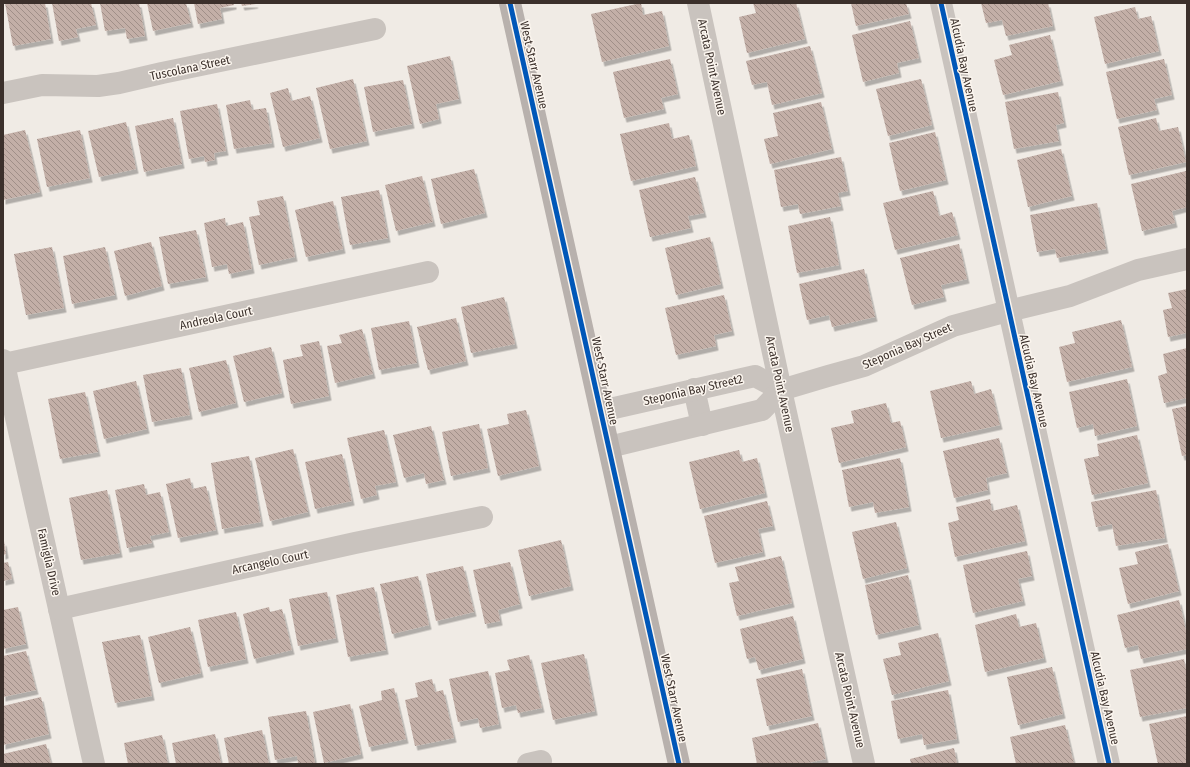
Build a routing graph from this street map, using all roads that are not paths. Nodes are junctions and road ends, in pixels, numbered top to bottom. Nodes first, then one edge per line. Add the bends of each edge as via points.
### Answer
1 (510, 3) edge
2 (698, 3) edge
3 (941, 3) edge
4 (375, 29) dead end
5 (3, 93) edge
6 (1187, 259) edge
7 (428, 272) dead end
8 (1008, 310) junction
9 (4, 362) edge
10 (694, 390) junction
11 (781, 390) junction
12 (601, 411) junction
13 (702, 425) junction
14 (609, 447) junction
15 (482, 517) dead end
16 (59, 609) junction
17 (94, 764) edge
18 (679, 764) edge
19 (864, 764) edge
20 (1109, 764) edge

1 - 12 main road, West Starr Avenue
2 - 11 street, Arcata Point Avenue
3 - 8 street, Alcudia Bay Avenue
4 - 5 street, Tuscolana Street via 119,84 42,85
6 - 8 street, Steponia Bay Street via 1138,270 1070,296
7 - 9 street, Andreola Court
8 - 11 street, Steponia Bay Street via 953,326 864,366
8 - 20 street, Alcudia Bay Avenue
9 - 16 street, Famiglia Drive
10 - 11 street, Steponia Bay Street2 via 755,376
10 - 12 street, Steponia Bay Street2
10 - 13 street
11 - 13 street, Steponia Bay Street via 762,410
11 - 19 street, Arcata Point Avenue
12 - 14 main road, West Starr Avenue
13 - 14 street, Steponia Bay Street
14 - 18 main road, West Starr Avenue
15 - 16 street, Arcangelo Court
16 - 17 street, Famiglia Drive

